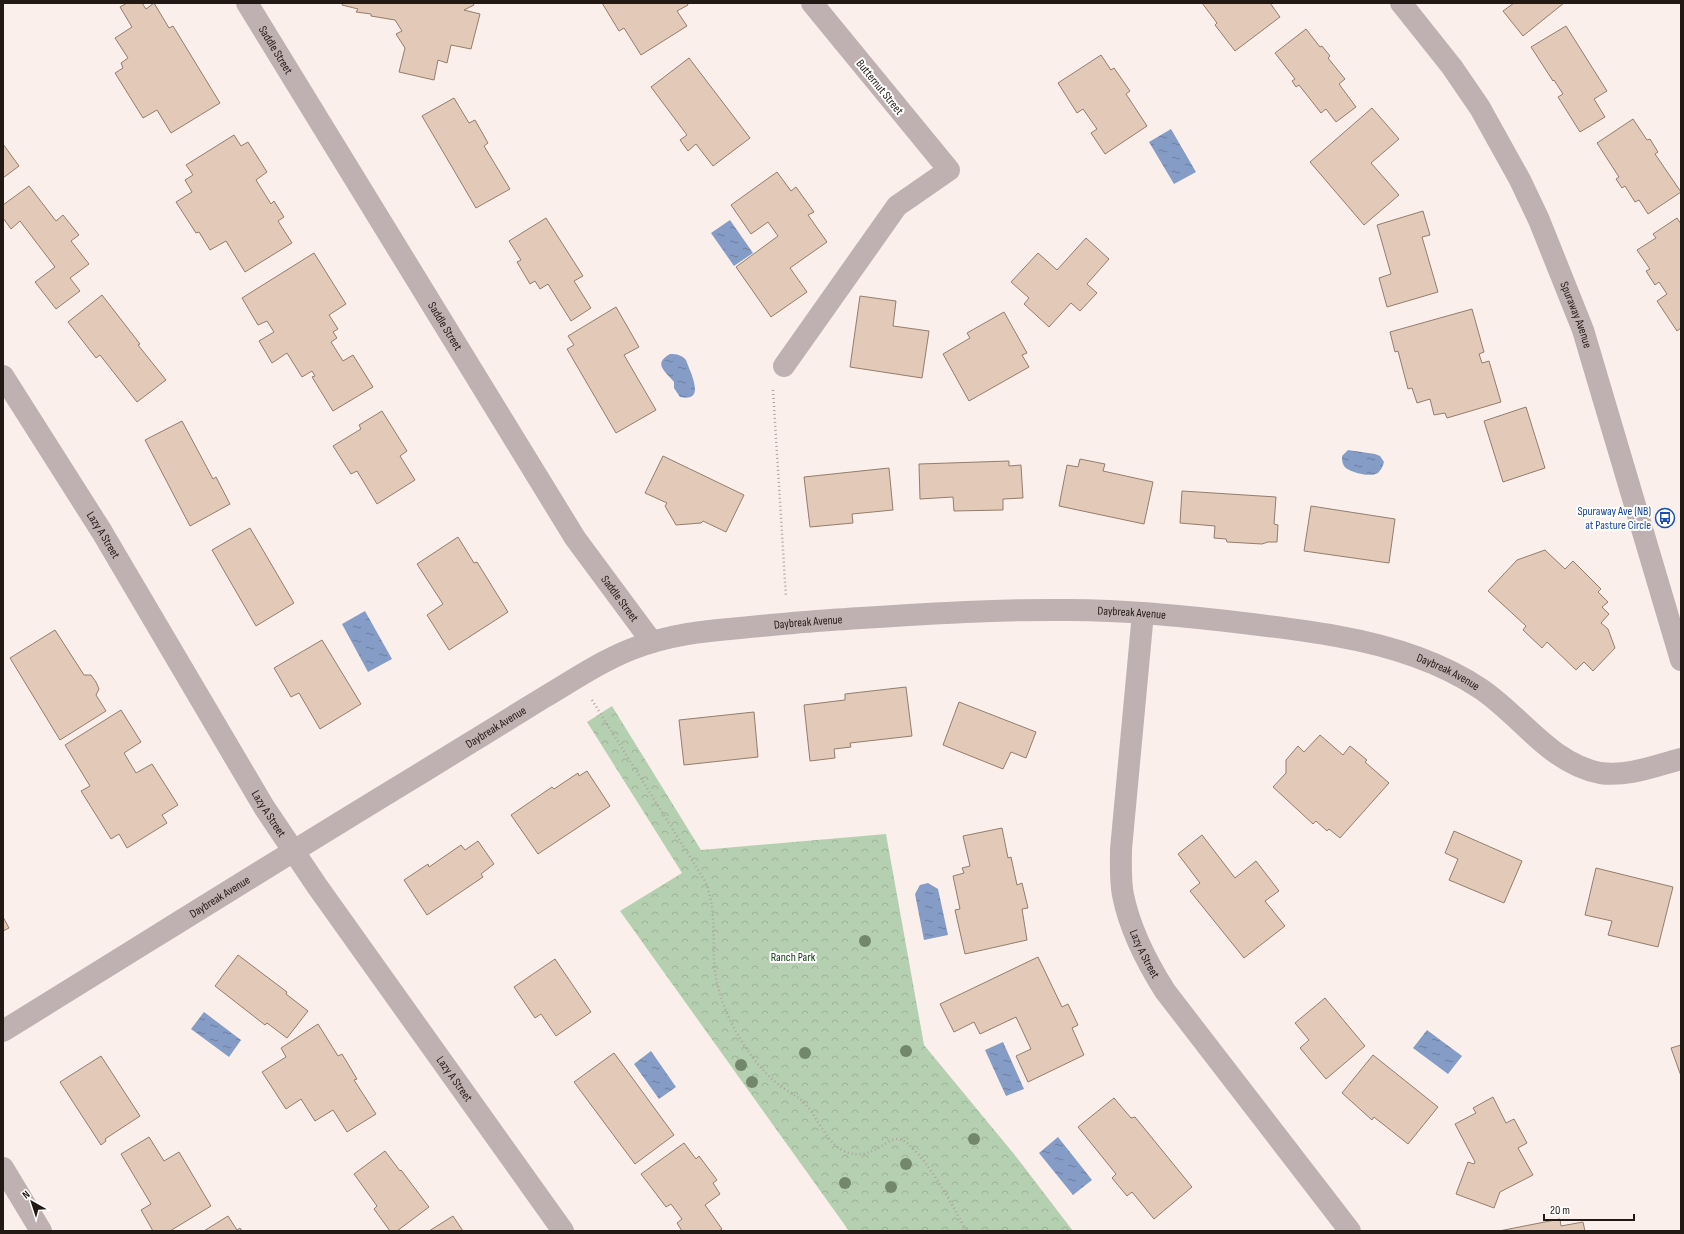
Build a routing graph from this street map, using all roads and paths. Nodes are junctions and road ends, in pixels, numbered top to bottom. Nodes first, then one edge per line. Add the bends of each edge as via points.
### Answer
1 (247, 3) edge
2 (812, 3) edge
3 (1401, 3) edge
4 (784, 366) joint
5 (3, 376) edge
6 (1143, 613) junction
7 (787, 623) junction
8 (652, 642) junction
9 (1681, 660) edge
10 (578, 677) junction
11 (1681, 759) edge
12 (293, 851) junction
13 (3, 1032) edge
14 (3, 1168) edge
15 (41, 1231) edge
16 (563, 1231) edge
17 (966, 1231) edge
18 (1350, 1231) edge

1 - 8 street, Saddle Street via 575,538
2 - 4 street, Butternut Street via 949,170 897,206
3 - 9 street, Spuraway Avenue via 1452,67 1480,108 1539,220 1583,330
4 - 7 path via 772,392
5 - 12 street, Lazy A Street via 102,532 264,807
6 - 7 street, Daybreak Avenue via 1074,610 988,611
6 - 11 street, Daybreak Avenue via 1204,618 1337,636 1398,650 1448,671 1482,690 1563,758 1587,770 1614,774 1648,769
6 - 18 street, Lazy A Street via 1121,849 1127,912 1150,967 1165,991
7 - 8 street, Daybreak Avenue via 695,632
8 - 10 street, Daybreak Avenue via 631,649
10 - 12 street, Daybreak Avenue
10 - 17 path via 706,881 713,905 716,976 724,1005 748,1051 772,1079 804,1102 835,1145 844,1151 866,1154 895,1139 904,1141 920,1156 939,1182
12 - 13 street, Daybreak Avenue
12 - 16 street, Lazy A Street
14 - 15 street

